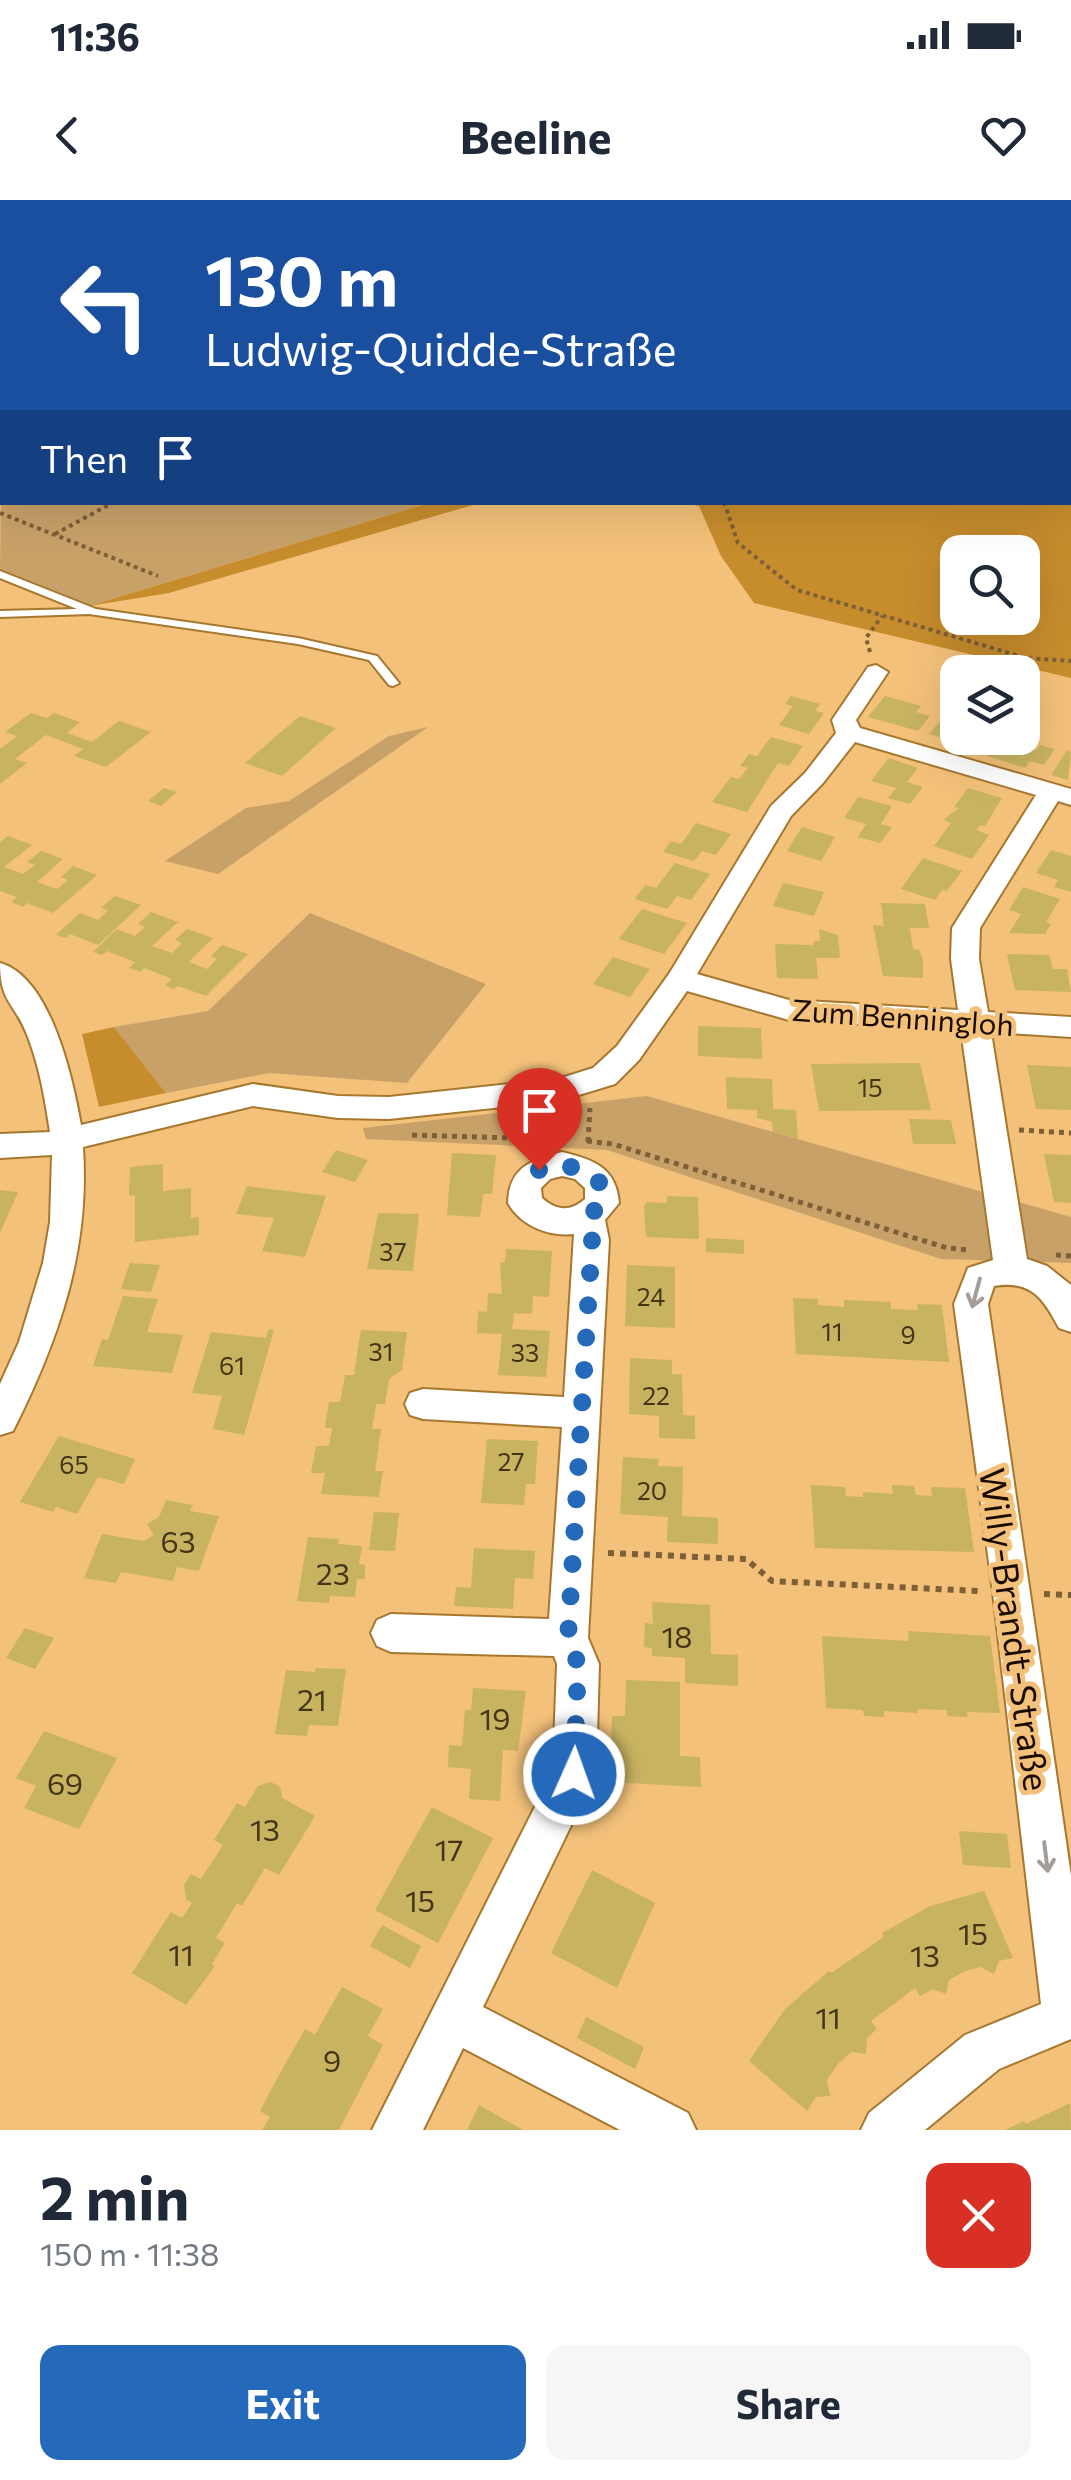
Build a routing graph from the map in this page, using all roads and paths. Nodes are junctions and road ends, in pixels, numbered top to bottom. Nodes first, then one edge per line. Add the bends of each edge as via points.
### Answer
1 (108, 505) edge
2 (725, 505) edge
3 (0, 513) edge
4 (53, 534) junction
5 (0, 574) edge
6 (158, 576) dead end
7 (94, 612) junction
8 (0, 614) edge
9 (882, 616) junction
10 (1071, 661) edge
11 (876, 672) joint
12 (393, 682) dead end
13 (850, 733) junction
14 (1061, 794) edge
15 (0, 972) edge
16 (680, 979) junction
17 (974, 1022) junction
18 (1071, 1026) edge
19 (591, 1080) junction
20 (992, 1129) junction
21 (1071, 1132) edge
22 (395, 1134) dead end
23 (69, 1138) junction
24 (549, 1139) dead end
25 (568, 1140) dead end
26 (0, 1146) edge
27 (587, 1155) junction
28 (588, 1218) junction
29 (1071, 1256) edge
30 (1010, 1261) junction
31 (1071, 1318) edge
32 (422, 1404) dead end
33 (583, 1413) junction
34 (0, 1420) edge
35 (574, 1551) junction
36 (1013, 1592) junction
37 (391, 1633) dead end
38 (568, 1638) junction
39 (1069, 2015) edge
40 (454, 2018) junction
41 (396, 2130) edge
42 (671, 2130) edge
43 (886, 2130) edge

1 - 4 path
2 - 9 path via 738,542 797,590
3 - 4 path
4 - 6 path
5 - 7 lane
7 - 8 lane
7 - 12 lane via 373,658
9 - 10 path via 1026,658
9 - 11 path via 866,638
11 - 13 street via 844,720
13 - 14 street
13 - 16 street via 780,812
14 - 17 street via 966,928
15 - 23 street via 30,1009 52,1060
16 - 17 street, Zum Benningloh via 789,1010
16 - 19 street via 628,1053
17 - 18 street, Zum Benningloh
17 - 20 street
19 - 23 street via 559,1090 389,1108 254,1096
19 - 27 path
20 - 21 path
20 - 30 street
22 - 24 path
23 - 26 street via 36,1147
23 - 34 street via 71,1200 61,1268 46,1322
25 - 27 path
27 - 28 street via 602,1202
27 - 28 street via 539,1170 525,1185 525,1203 540,1218 564,1224
27 - 30 path via 613,1144 946,1248
28 - 33 street
29 - 30 path
30 - 31 street via 1054,1286
30 -> 36 street, Willy-Brandt-Straße via 980,1277 971,1304
32 - 33 street
33 - 35 street
35 - 36 path via 746,1559 772,1582
35 - 38 street
36 -> 39 street, Willy-Brandt-Straße
37 - 38 street
38 - 40 street via 578,1664 574,1774
39 - 43 street via 982,2052
40 - 41 street
40 - 42 street

